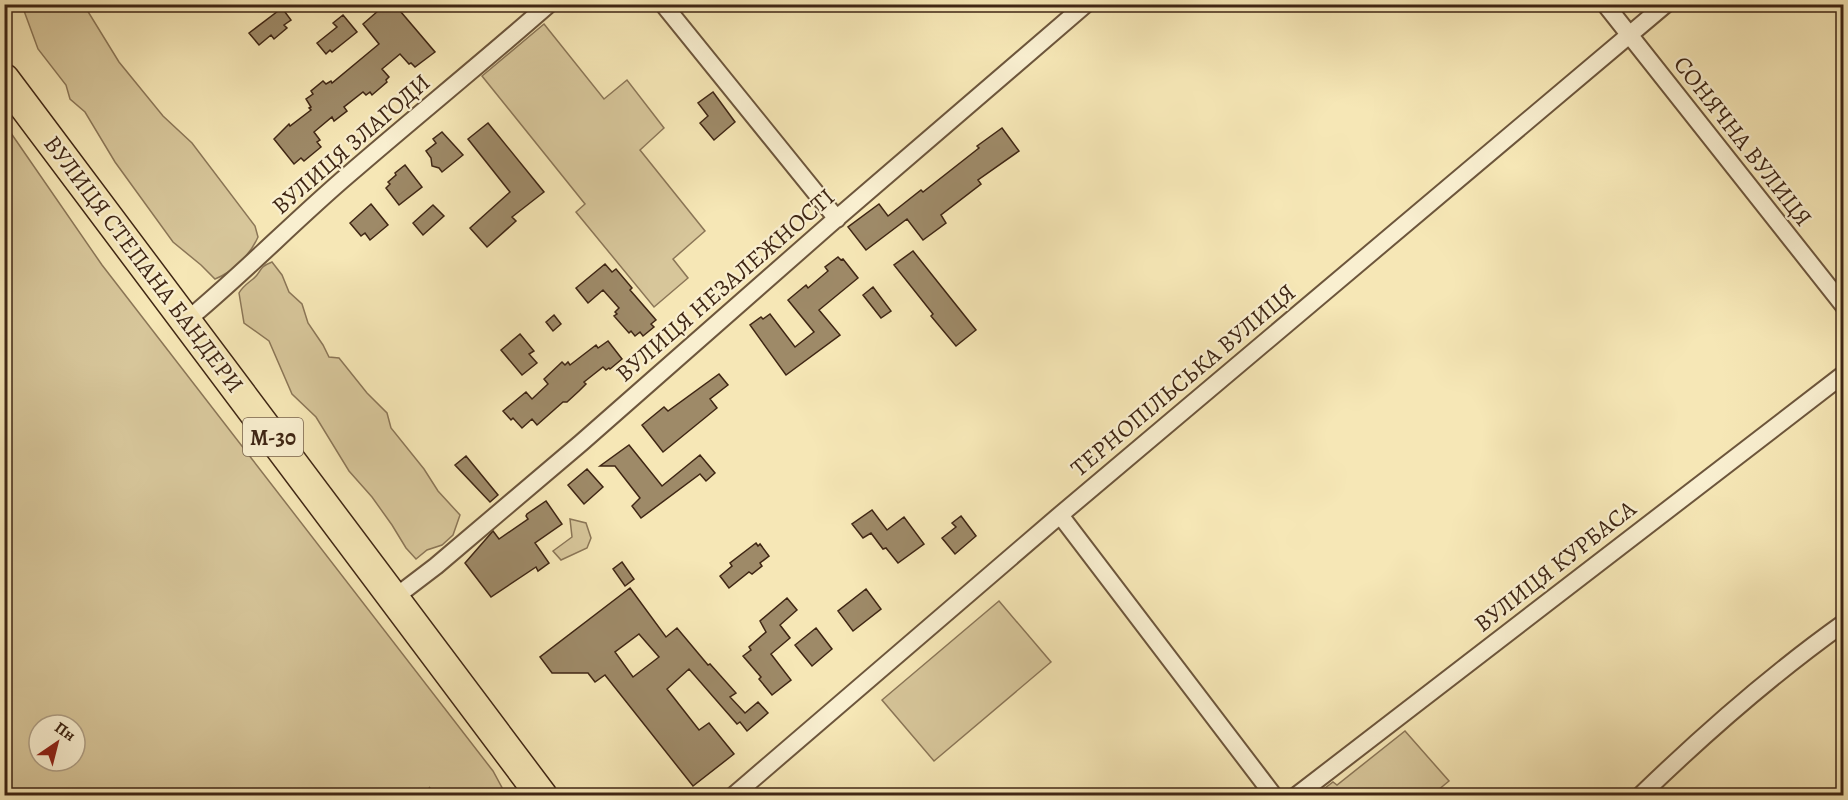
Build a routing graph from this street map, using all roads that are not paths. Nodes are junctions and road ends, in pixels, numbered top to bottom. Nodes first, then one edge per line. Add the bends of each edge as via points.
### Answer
1 (549, 4) edge
2 (663, 4) edge
3 (1086, 4) edge
4 (1605, 4) edge
5 (1666, 4) edge
6 (1629, 35) junction
7 (4, 79) edge
8 (837, 219) junction
9 (1844, 306) edge
10 (186, 321) junction
11 (1844, 374) edge
12 (1060, 515) junction
13 (394, 598) junction
14 (1844, 623) edge
15 (542, 795) edge
16 (733, 795) edge
17 (1274, 795) edge
18 (1296, 795) edge
19 (1640, 795) edge

1 - 10 street, ВУЛИЦЯ ЗЛАГОДИ via 347,175
2 - 8 street
3 - 8 street, ВУЛИЦЯ НЕЗАЛЕЖНОСТІ
4 - 6 street, СОНЯЧНА ВУЛИЦЯ
5 - 6 street, ТЕРНОПІЛЬСЬКА ВУЛИЦЯ
6 - 9 street, СОНЯЧНА ВУЛИЦЯ
6 - 12 street, ТЕРНОПІЛЬСЬКА ВУЛИЦЯ
7 - 10 highway, ВУЛИЦЯ СТЕПАНА БАНДЕРИ / М-30
8 - 13 street, ВУЛИЦЯ НЕЗАЛЕЖНОСТІ via 581,443
10 - 13 highway, ВУЛИЦЯ СТЕПАНА БАНДЕРИ / М-30
11 - 18 street, ВУЛИЦЯ КУРБАСА
12 - 16 street, ТЕРНОПІЛЬСЬКА ВУЛИЦЯ
12 - 17 street
13 - 15 highway, ВУЛИЦЯ СТЕПАНА БАНДЕРИ / М-30
14 - 19 street via 1763,686

